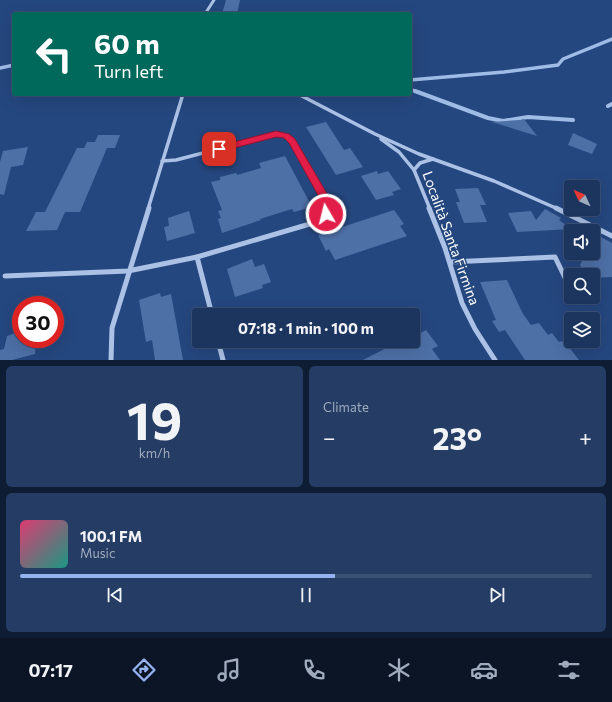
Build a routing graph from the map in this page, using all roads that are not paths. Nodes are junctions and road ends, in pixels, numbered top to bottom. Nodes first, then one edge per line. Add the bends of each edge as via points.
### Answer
1 (214, 0) edge
2 (206, 12) edge
3 (182, 96) edge
4 (302, 96) edge
5 (375, 134) junction
6 (434, 159) junction
7 (162, 161) junction
8 (414, 170) junction
9 (612, 236) edge
10 (197, 257) junction
11 (450, 262) junction
12 (128, 271) junction
13 (5, 276) dead end
14 (564, 276) edge
15 (210, 308) edge
16 (220, 348) edge
17 (111, 360) edge
18 (223, 360) edge
19 (495, 360) edge

1 - 2 street
3 - 7 street
4 - 5 street
5 - 6 street
5 - 8 street, Località Santa Firmina via 399,152
6 - 8 street via 420,164
6 - 9 street via 508,187
7 - 10 street via 176,160 276,134 286,136 292,141 328,204 326,214 320,221
7 - 12 street
8 - 11 street, Località Santa Firmina
10 - 12 street
10 - 15 street
11 - 14 street via 555,257
11 - 19 street, Località Santa Firmina via 462,303
12 - 13 street
12 - 17 street via 112,328
16 - 18 street

